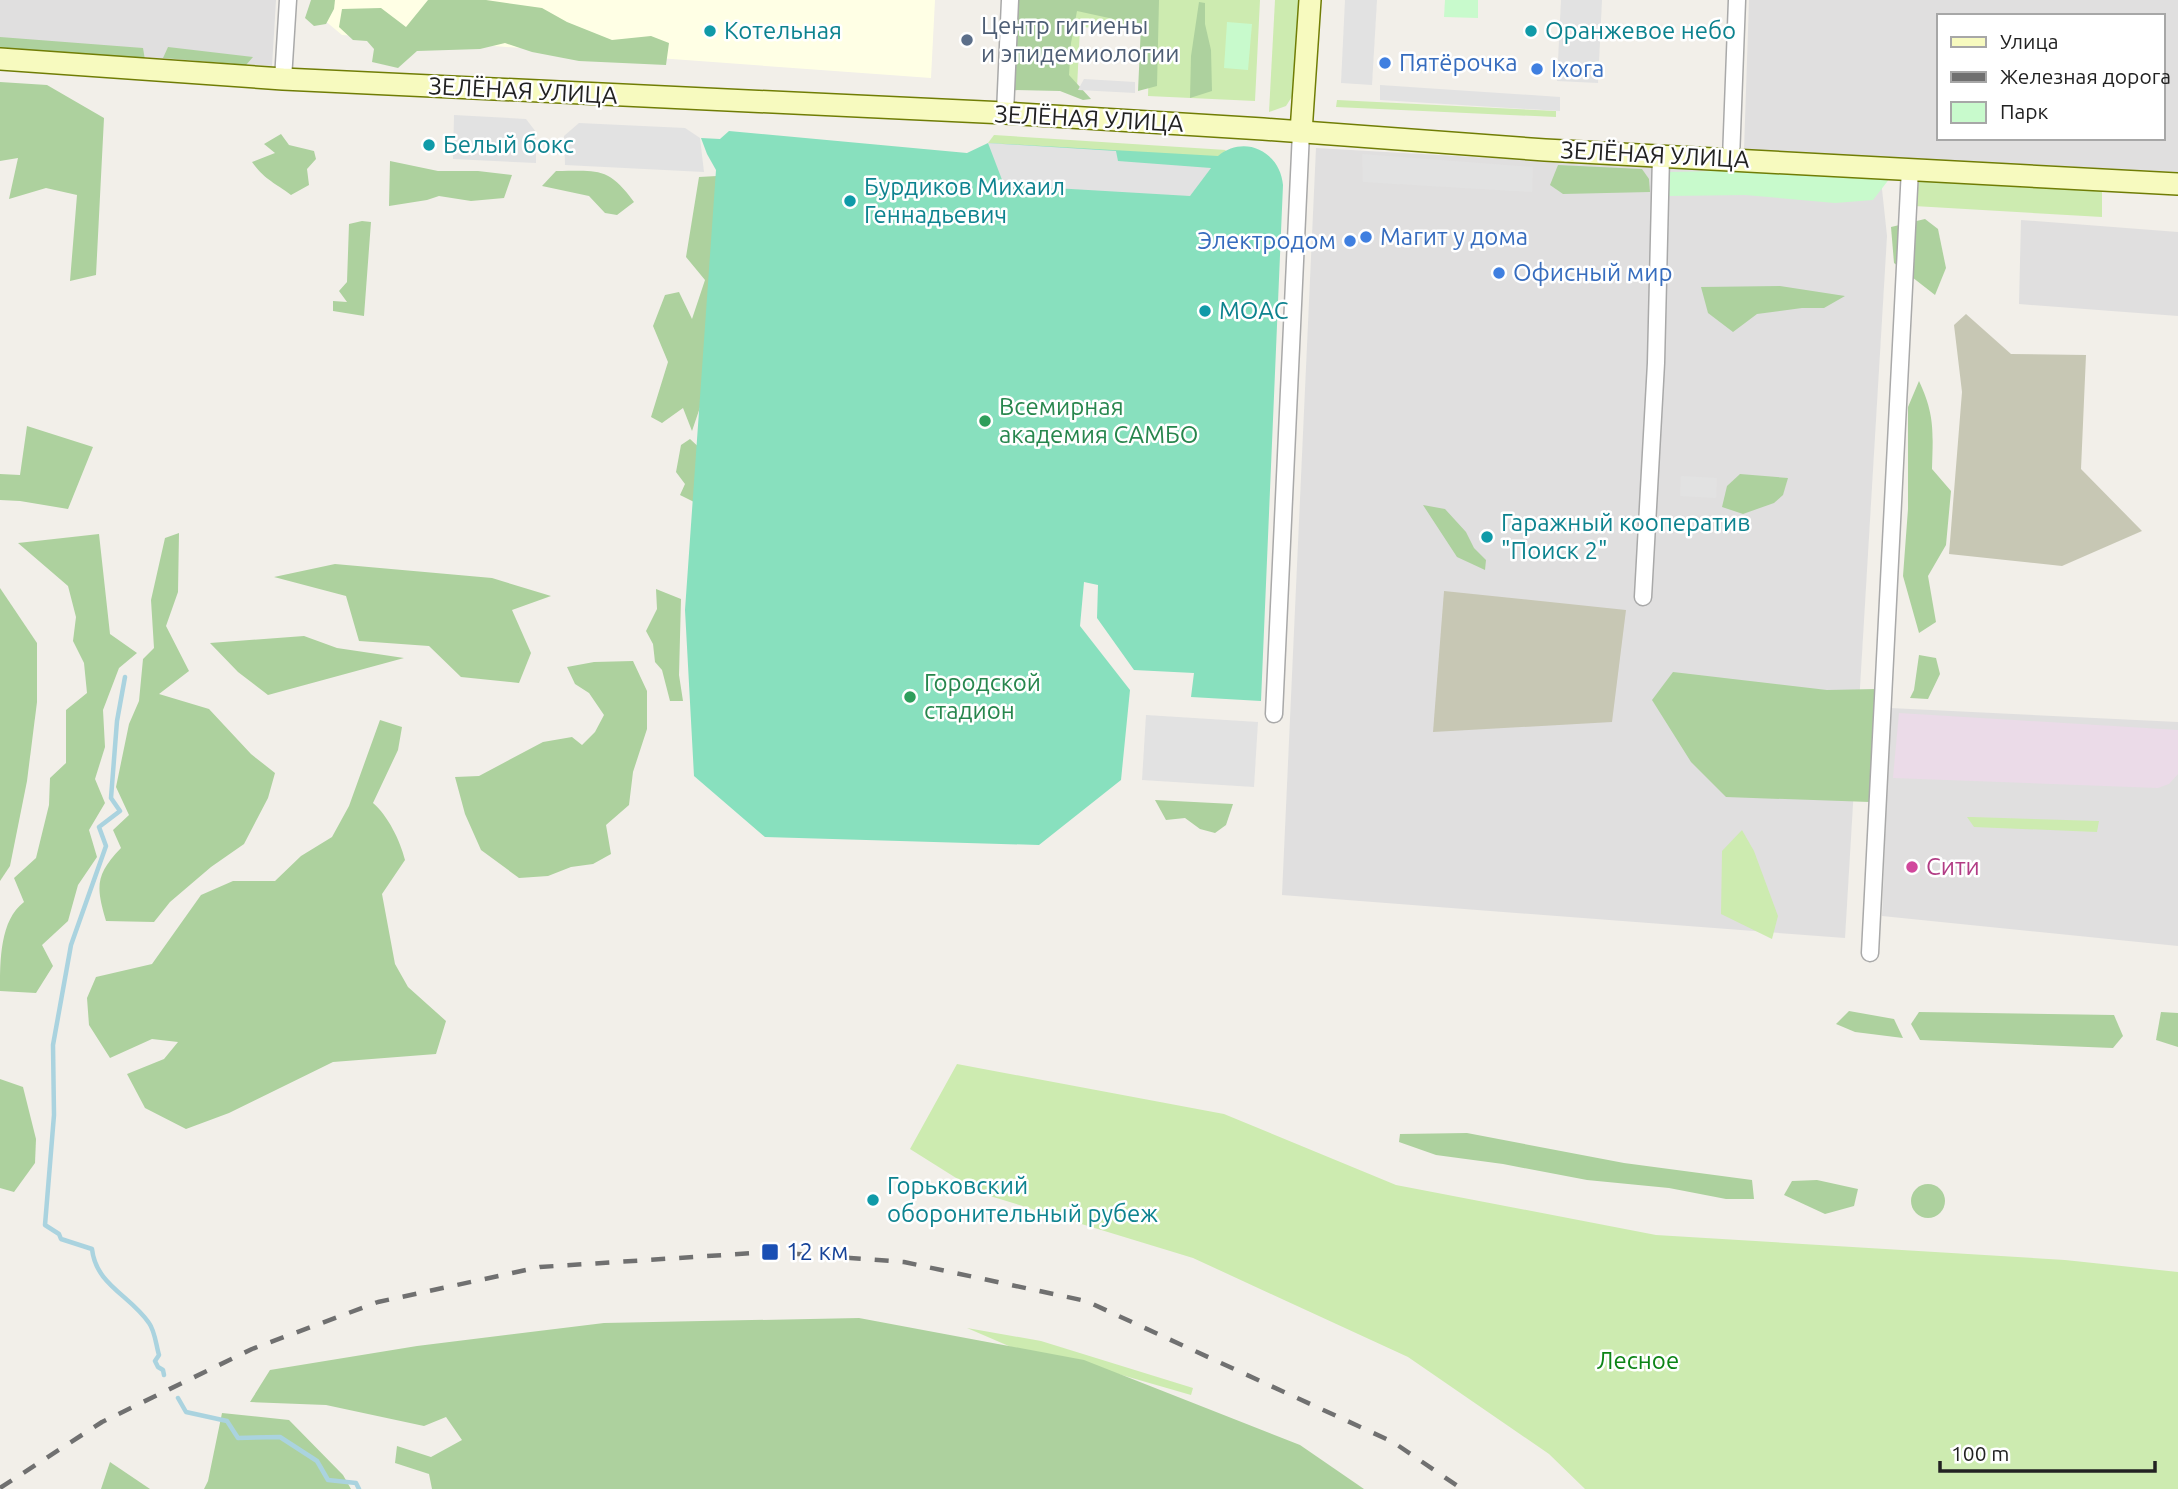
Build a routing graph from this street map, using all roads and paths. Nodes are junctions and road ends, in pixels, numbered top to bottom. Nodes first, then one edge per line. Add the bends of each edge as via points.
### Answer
1 (288, 0) edge
2 (1010, 0) edge
3 (1310, 0) edge
4 (1737, 0) edge
5 (0, 59) edge
6 (284, 79) junction
7 (1004, 113) junction
8 (1300, 132) junction
9 (1661, 156) junction
10 (1731, 159) junction
11 (1910, 169) junction
12 (2178, 184) edge
13 (1643, 597) dead end
14 (1274, 714) dead end
15 (1870, 953) dead end

1 - 6 street
2 - 7 street
3 - 8 main road
4 - 10 street
5 - 6 main road, ЗЕЛЁНАЯ УЛИЦА
6 - 7 main road, ЗЕЛЁНАЯ УЛИЦА
7 - 8 main road, ЗЕЛЁНАЯ УЛИЦА
8 - 9 main road, ЗЕЛЁНАЯ УЛИЦА
8 - 14 street
9 - 10 main road, ЗЕЛЁНАЯ УЛИЦА
9 - 13 street
10 - 11 main road, ЗЕЛЁНАЯ УЛИЦА
11 - 12 main road, ЗЕЛЁНАЯ УЛИЦА
11 - 15 street

